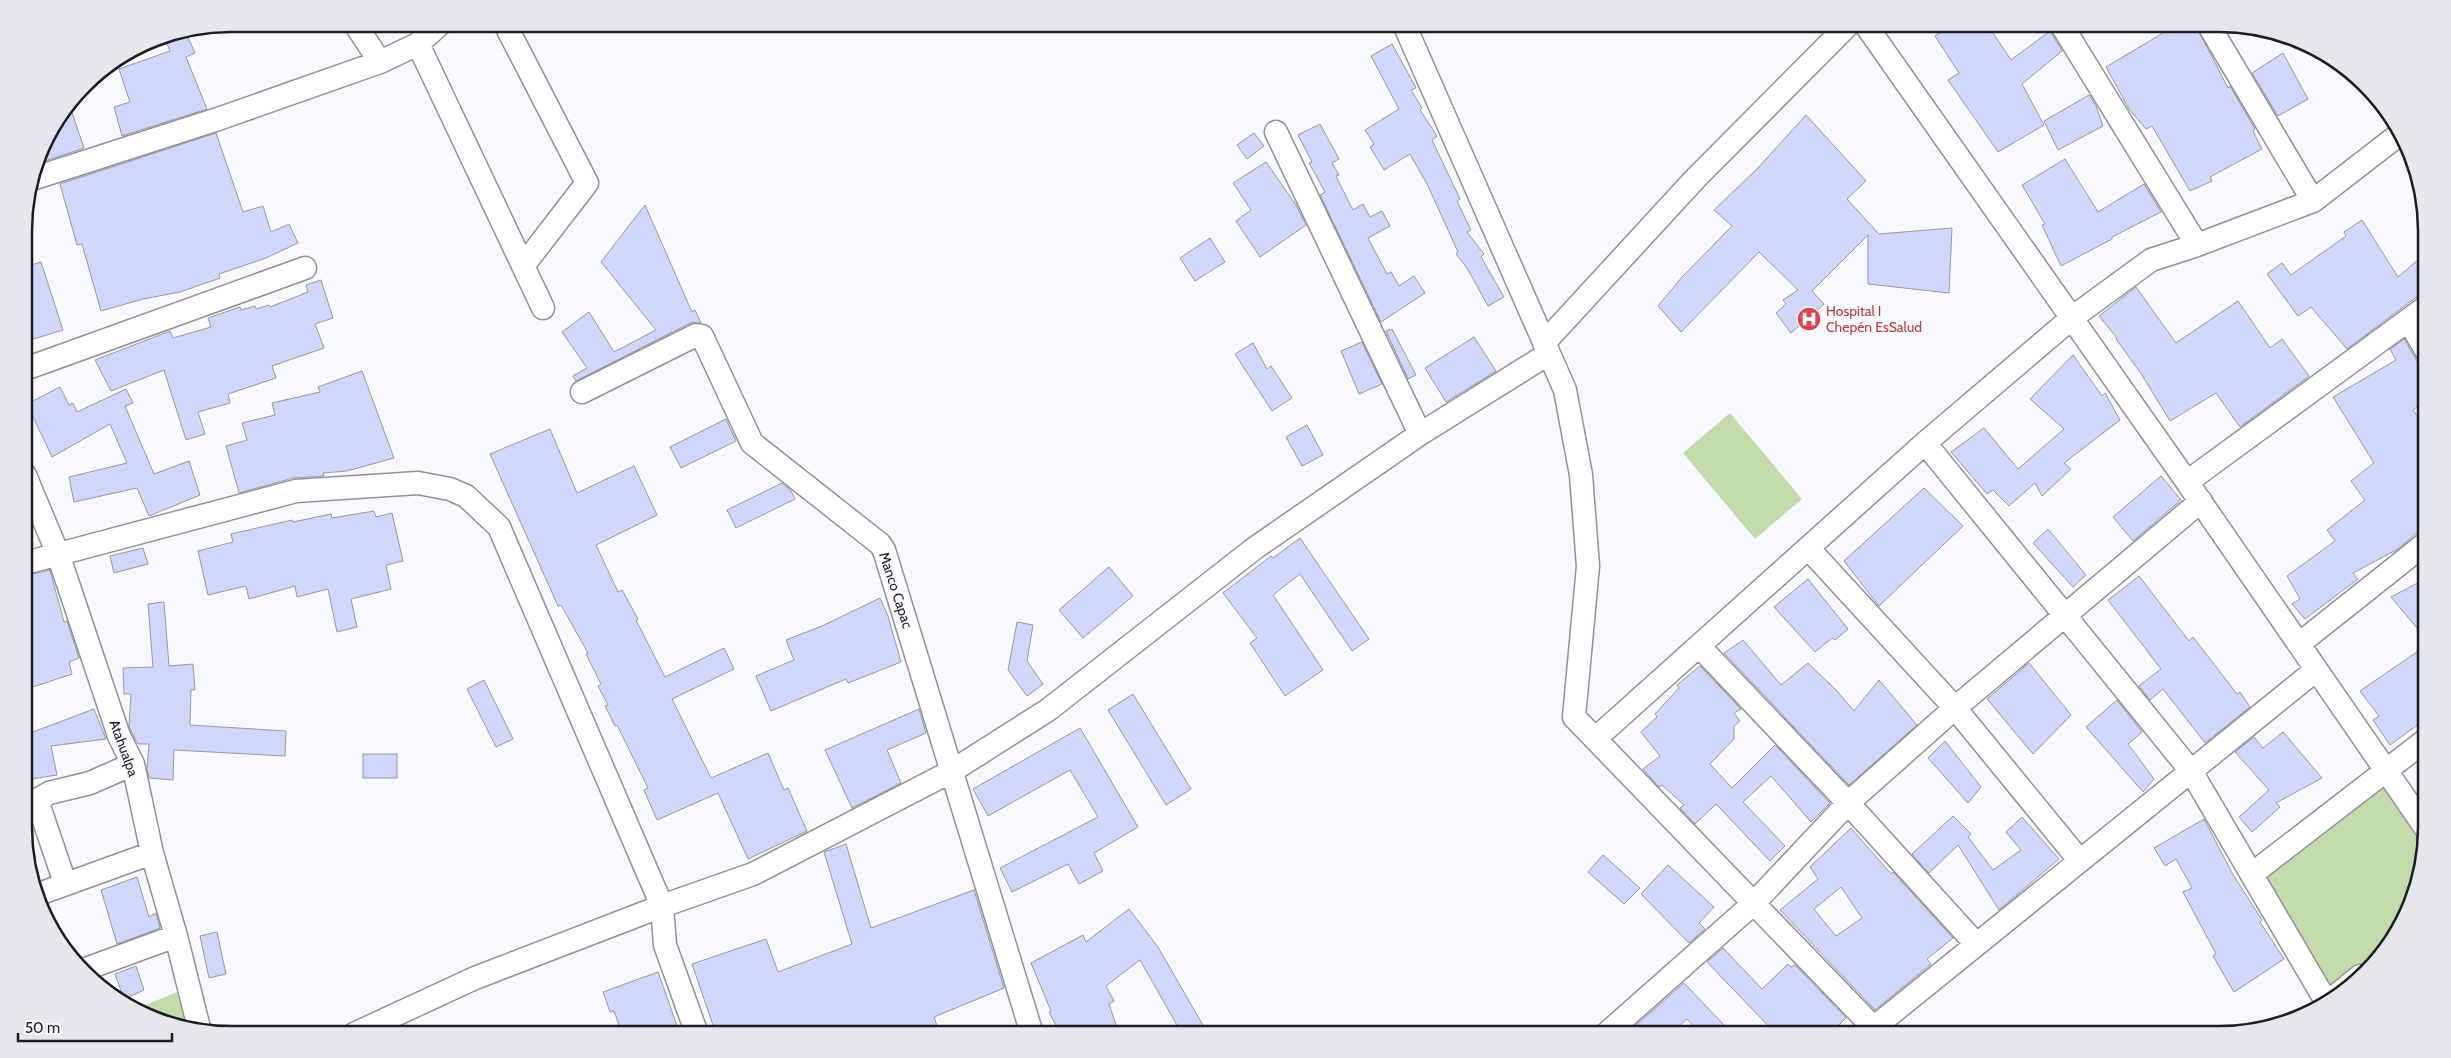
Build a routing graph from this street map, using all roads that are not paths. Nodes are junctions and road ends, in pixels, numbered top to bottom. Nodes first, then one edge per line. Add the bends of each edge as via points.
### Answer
1 (360, 32) edge
2 (431, 32) edge
3 (509, 32) edge
4 (1407, 32) edge
5 (1841, 32) edge
6 (1871, 32) edge
7 (2067, 32) edge
8 (2213, 32) edge
9 (418, 44) junction
10 (380, 62) junction
11 (1276, 132) dead end
12 (2395, 138) edge
13 (40, 176) edge
14 (2313, 200) junction
15 (2197, 245) junction
16 (523, 266) junction
17 (305, 268) dead end
18 (543, 308) dead end
19 (2417, 314) edge
20 (2073, 317) junction
21 (1546, 349) junction
22 (32, 366) edge
23 (582, 392) dead end
24 (1420, 434) junction
25 (1925, 443) junction
26 (2187, 482) junction
27 (32, 492) edge
28 (2201, 501) junction
29 (1808, 548) junction
30 (2418, 549) edge
31 (58, 554) junction
32 (32, 561) edge
33 (2065, 615) junction
34 (2298, 644) junction
35 (1699, 646) junction
36 (2316, 670) junction
37 (1954, 708) junction
38 (1595, 739) junction
39 (2418, 745) edge
40 (133, 764) junction
41 (952, 771) junction
42 (2191, 771) junction
43 (2386, 771) junction
44 (32, 800) edge
45 (32, 802) edge
46 (1848, 803) junction
47 (2418, 817) edge
48 (152, 853) junction
49 (2080, 861) junction
50 (2252, 874) junction
51 (65, 883) junction
52 (43, 892) edge
53 (1754, 903) junction
54 (662, 906) junction
55 (176, 936) junction
56 (1976, 944) junction
57 (91, 967) edge
58 (2323, 996) edge
59 (198, 1023) edge
60 (371, 1026) edge
61 (693, 1026) edge
62 (1030, 1026) edge
63 (1615, 1026) edge
64 (1867, 1026) edge
65 (1879, 1026) edge

1 - 10 street
2 - 9 street
3 - 16 street via 587,183
4 - 21 street
5 - 21 street via 1694,180
6 - 20 street
7 - 15 street
8 - 14 street
9 - 10 street
9 - 16 street
10 - 13 street
11 - 24 street
12 - 14 street
14 - 15 street
15 - 20 street via 2151,260
16 - 18 street
17 - 22 street
19 - 26 street
20 - 25 street
20 - 26 street
21 - 24 street
21 - 38 street via 1565,390 1581,475 1587,557 1574,717
23 - 41 street, Manco Capac via 696,335 702,336 752,443 875,539 884,550
24 - 41 street via 1255,548 1048,710
25 - 29 street
25 - 33 street
26 - 28 street
27 - 31 street, Atahualpa
28 - 33 street
28 - 34 street
29 - 35 street
29 - 37 street
30 - 34 street
31 - 32 street
31 - 40 street, Atahualpa via 119,736
31 - 54 street via 296,491 418,483 450,489 466,496 499,527
33 - 37 street
33 - 42 street
34 - 36 street
35 - 38 street
35 - 46 street
36 - 42 street
36 - 43 street
37 - 46 street
37 - 49 street
38 - 53 street
39 - 43 street
40 - 44 street via 90,783
40 - 48 street, Atahualpa
41 - 54 street via 753,874
41 - 62 street, Manco Capac
42 - 49 street
42 - 50 street
43 - 47 street
43 - 50 street
45 - 51 street
46 - 53 street
46 - 56 street
48 - 51 street
48 - 55 street, Atahualpa
49 - 56 street
50 - 58 street
51 - 52 street
53 - 63 street
53 - 64 street
54 - 60 street via 475,978
54 - 61 street via 666,945
55 - 57 street
55 - 59 street, Atahualpa
56 - 65 street

